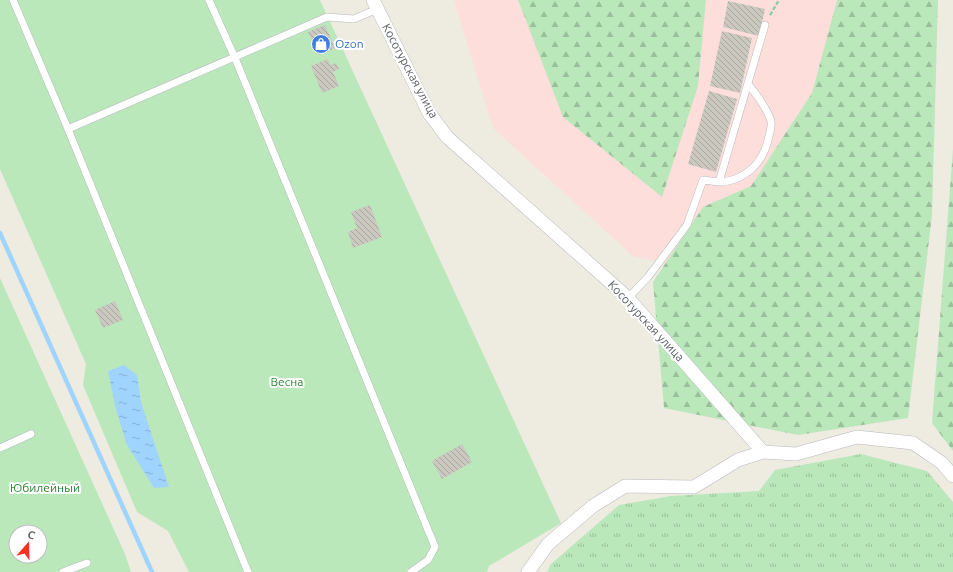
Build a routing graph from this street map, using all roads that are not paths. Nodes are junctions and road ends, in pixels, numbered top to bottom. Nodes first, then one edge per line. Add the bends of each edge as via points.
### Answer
1 (13, 0) edge
2 (209, 0) edge
3 (375, 5) edge
4 (765, 25) dead end
5 (235, 58) junction
6 (748, 84) junction
7 (68, 128) junction
8 (719, 182) junction
9 (628, 298) junction
10 (31, 434) dead end
11 (0, 448) edge
12 (763, 452) junction
13 (953, 476) edge
14 (86, 562) dead end
15 (63, 572) edge
16 (248, 572) edge
17 (411, 572) edge
18 (528, 572) edge

1 - 7 lane
2 - 5 lane
3 - 5 lane via 354,19 327,17
3 - 9 street, Косотурская улица via 429,113 447,137
4 - 6 lane
5 - 7 lane
5 - 17 lane via 435,547 428,560
6 - 8 lane
6 - 8 lane via 758,96 772,122 767,146 757,164 740,179
7 - 16 lane
8 - 9 lane via 703,180 687,225 648,277
9 - 12 street, Косотурская улица
10 - 11 lane
12 - 13 street via 796,454 857,438 913,443 942,463
12 - 18 street via 738,460 694,487 625,486 593,506 548,544
14 - 15 lane

